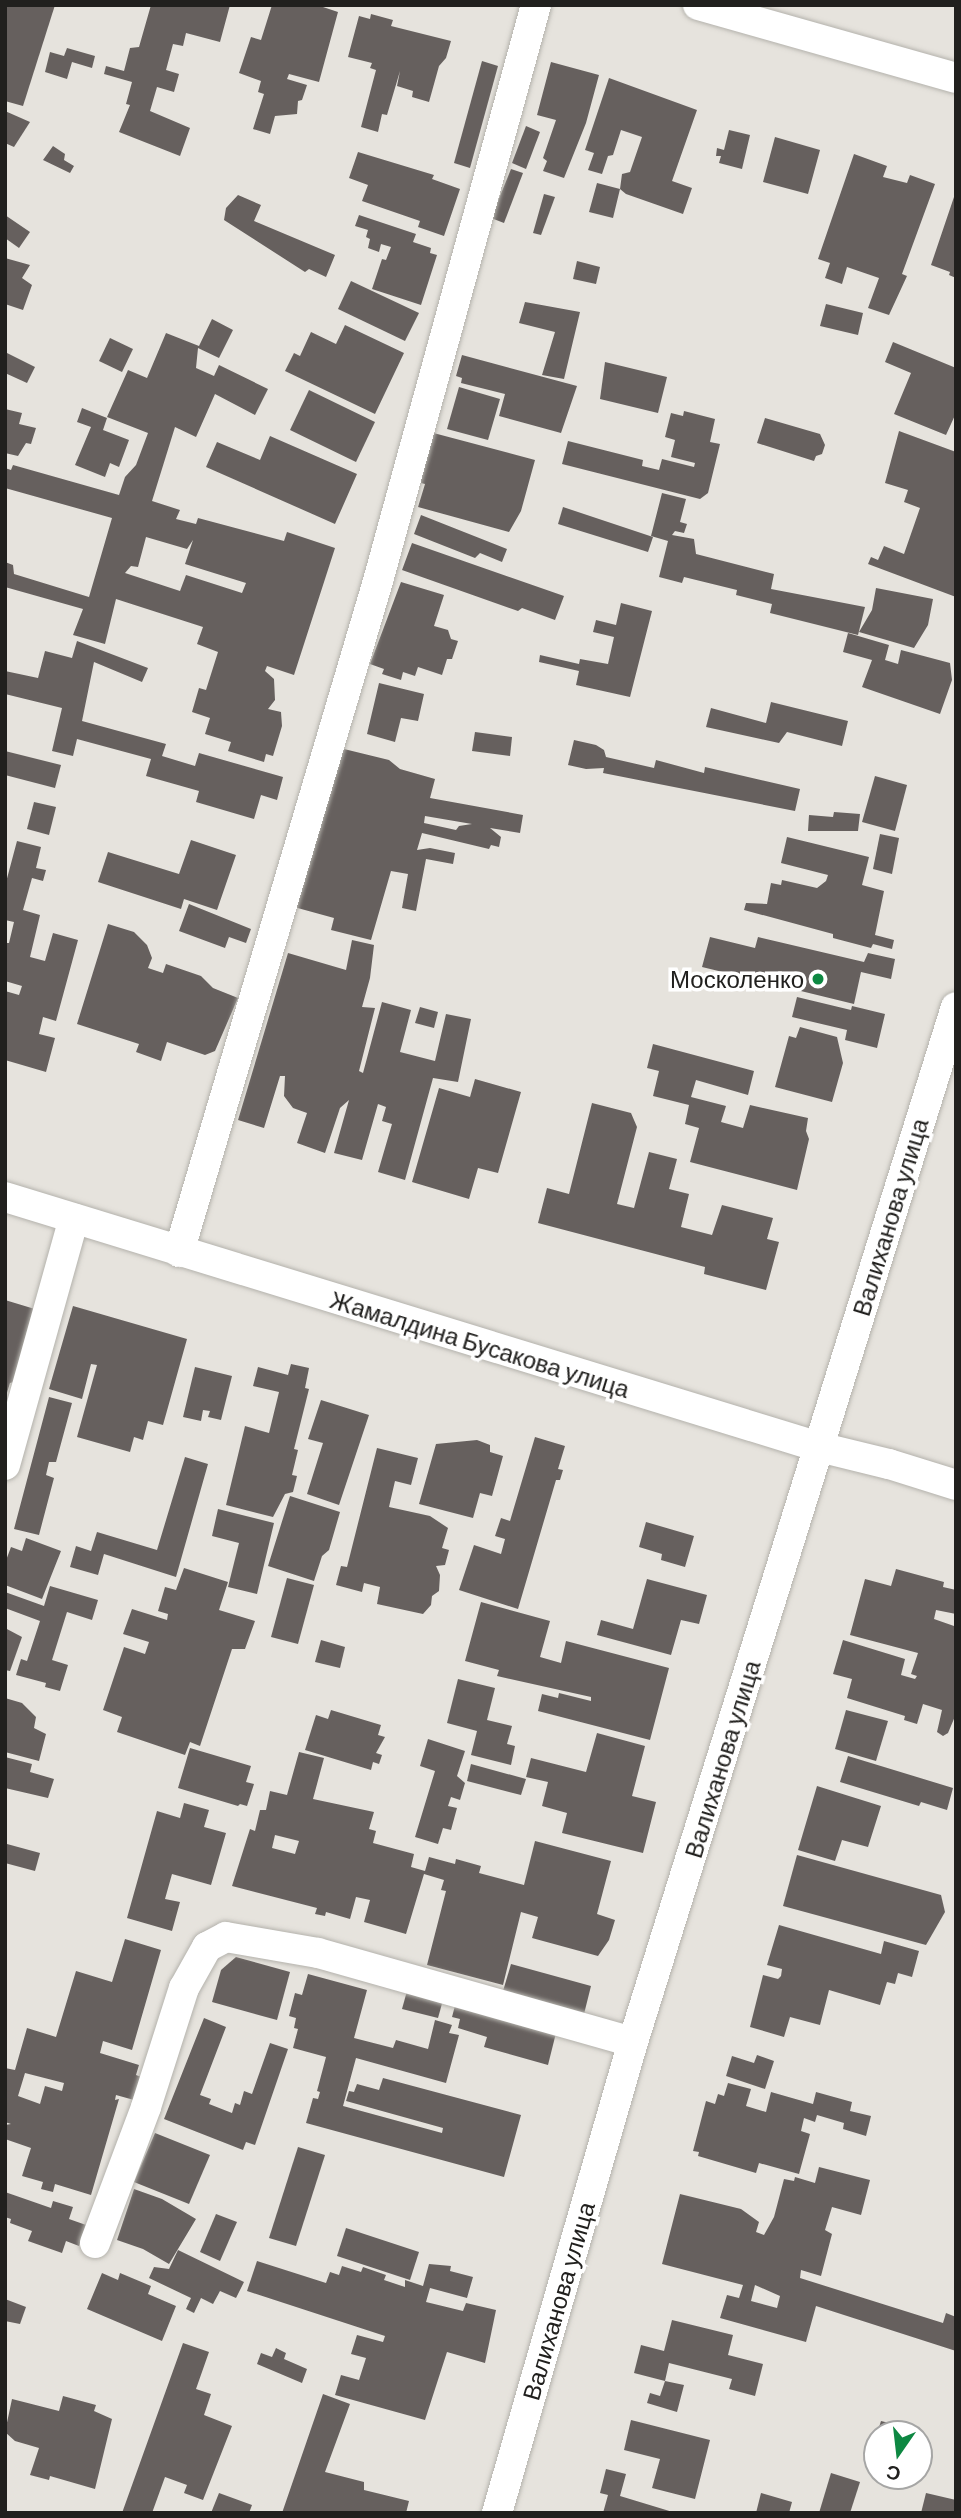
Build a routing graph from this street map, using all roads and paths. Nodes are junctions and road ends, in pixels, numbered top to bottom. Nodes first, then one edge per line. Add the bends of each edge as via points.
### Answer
1 (536, 5) edge
2 (698, 5) edge
3 (956, 78) edge
4 (956, 1007) edge
5 (5, 1197) edge
6 (74, 1218) junction
7 (179, 1252) junction
8 (819, 1447) junction
9 (5, 1465) edge
10 (956, 1485) edge
11 (633, 2042) junction
12 (94, 2242) dead end
13 (497, 2513) edge

1 - 7 street via 379,581
2 - 3 street
4 - 8 street, Валиханова улица
5 - 6 street, Жамалдина Бусакова улица
6 - 7 street, Жамалдина Бусакова улица
6 - 9 street
7 - 8 street, Жамалдина Бусакова улица
8 - 10 street, Жамалдина Бусакова улица
8 - 11 street, Валиханова улица
11 - 12 street via 318,1953 226,1937 207,1947 184,1988 146,2107
11 - 13 street, Валиханова улица

